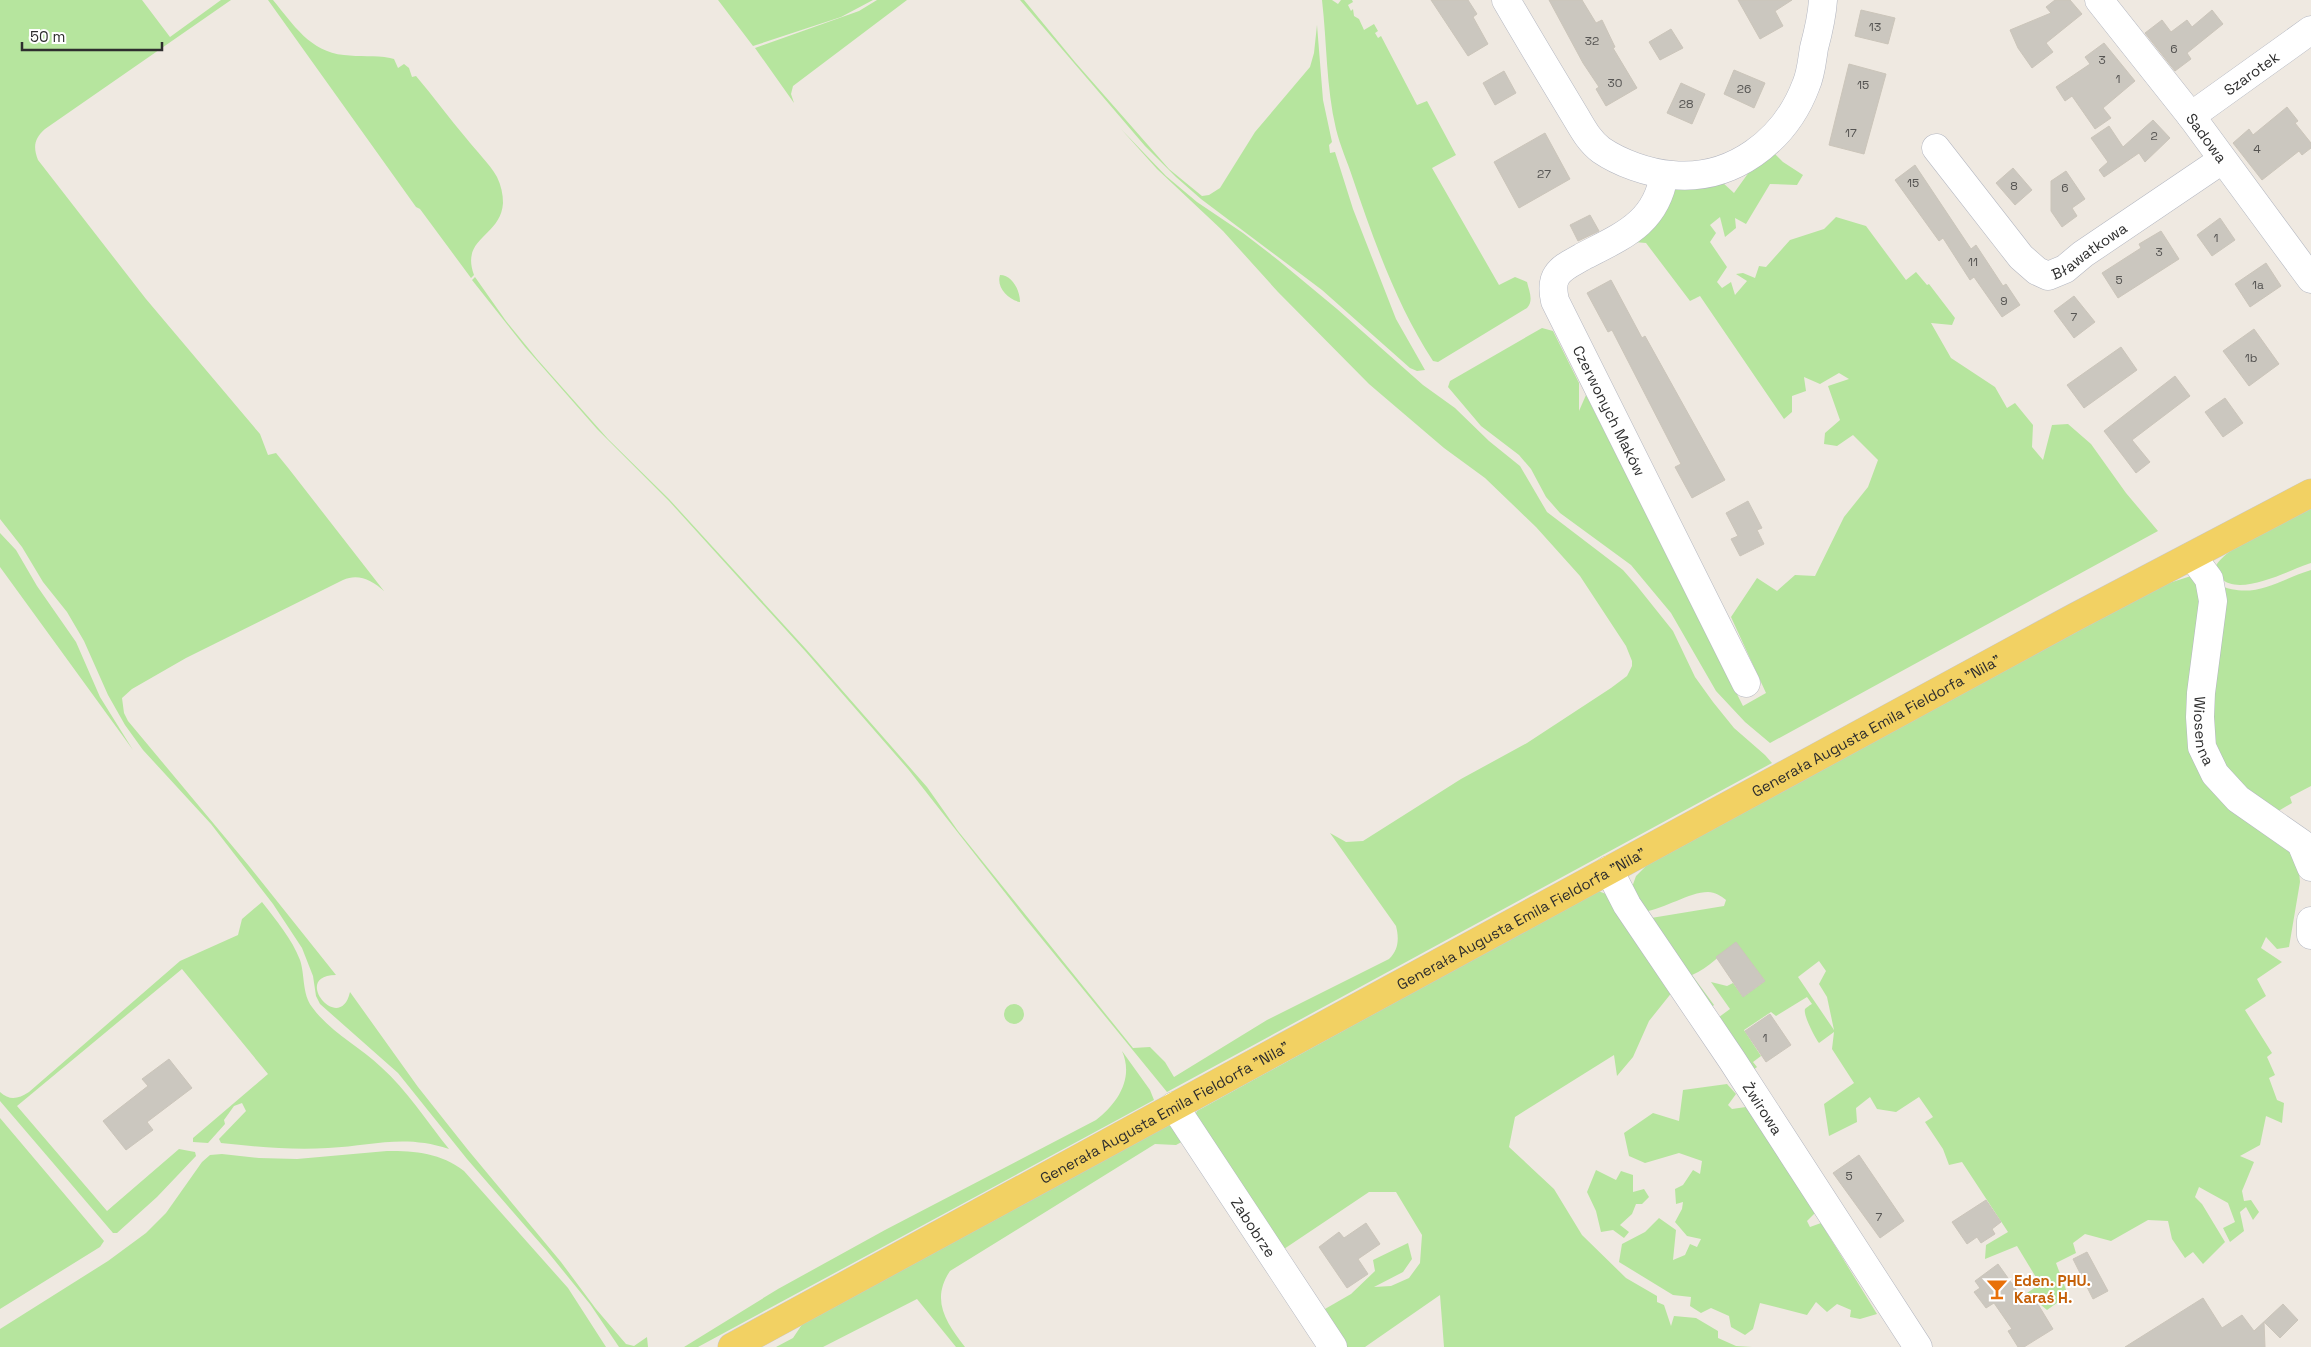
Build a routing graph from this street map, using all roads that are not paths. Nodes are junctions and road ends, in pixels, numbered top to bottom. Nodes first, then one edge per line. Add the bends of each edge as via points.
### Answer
1 (1506, 0) edge
2 (1823, 0) edge
3 (2099, 0) edge
4 (2311, 30) edge
5 (2191, 116) junction
6 (1936, 148) dead end
7 (2222, 160) junction
8 (1664, 175) junction
9 (2311, 279) edge
10 (2311, 493) edge
11 (2192, 556) junction
12 (1746, 683) dead end
13 (2311, 867) edge
14 (1609, 870) junction
15 (2311, 921) edge
16 (2311, 935) edge
17 (1174, 1106) junction
18 (732, 1347) edge
19 (1333, 1347) edge
20 (1918, 1347) edge

1 - 8 street via 1587,136 1615,158
2 - 8 street via 1806,85 1772,139 1738,164 1719,172 1700,176
3 - 5 street, Sadowa
4 - 5 street, Szarotek
5 - 7 street, Sadowa
6 - 7 street, Bławatkowa via 2021,257 2048,276 2065,269
7 - 9 street, Sadowa
8 - 12 street, Czerwonych Maków via 1658,199 1642,222 1557,275 1555,301
10 - 11 main road, Generała Augusta Emila Fieldorfa "Nila"
11 - 13 street, Wiosenna via 2209,580 2213,601 2200,717 2202,747 2215,774 2238,799 2301,843
11 - 14 main road, Generała Augusta Emila Fieldorfa "Nila"
14 - 17 main road, Generała Augusta Emila Fieldorfa "Nila"
14 - 20 street, Żwirowa via 1627,905
15 - 16 street
17 - 18 main road, Generała Augusta Emila Fieldorfa "Nila"
17 - 19 street, Zabobrze

